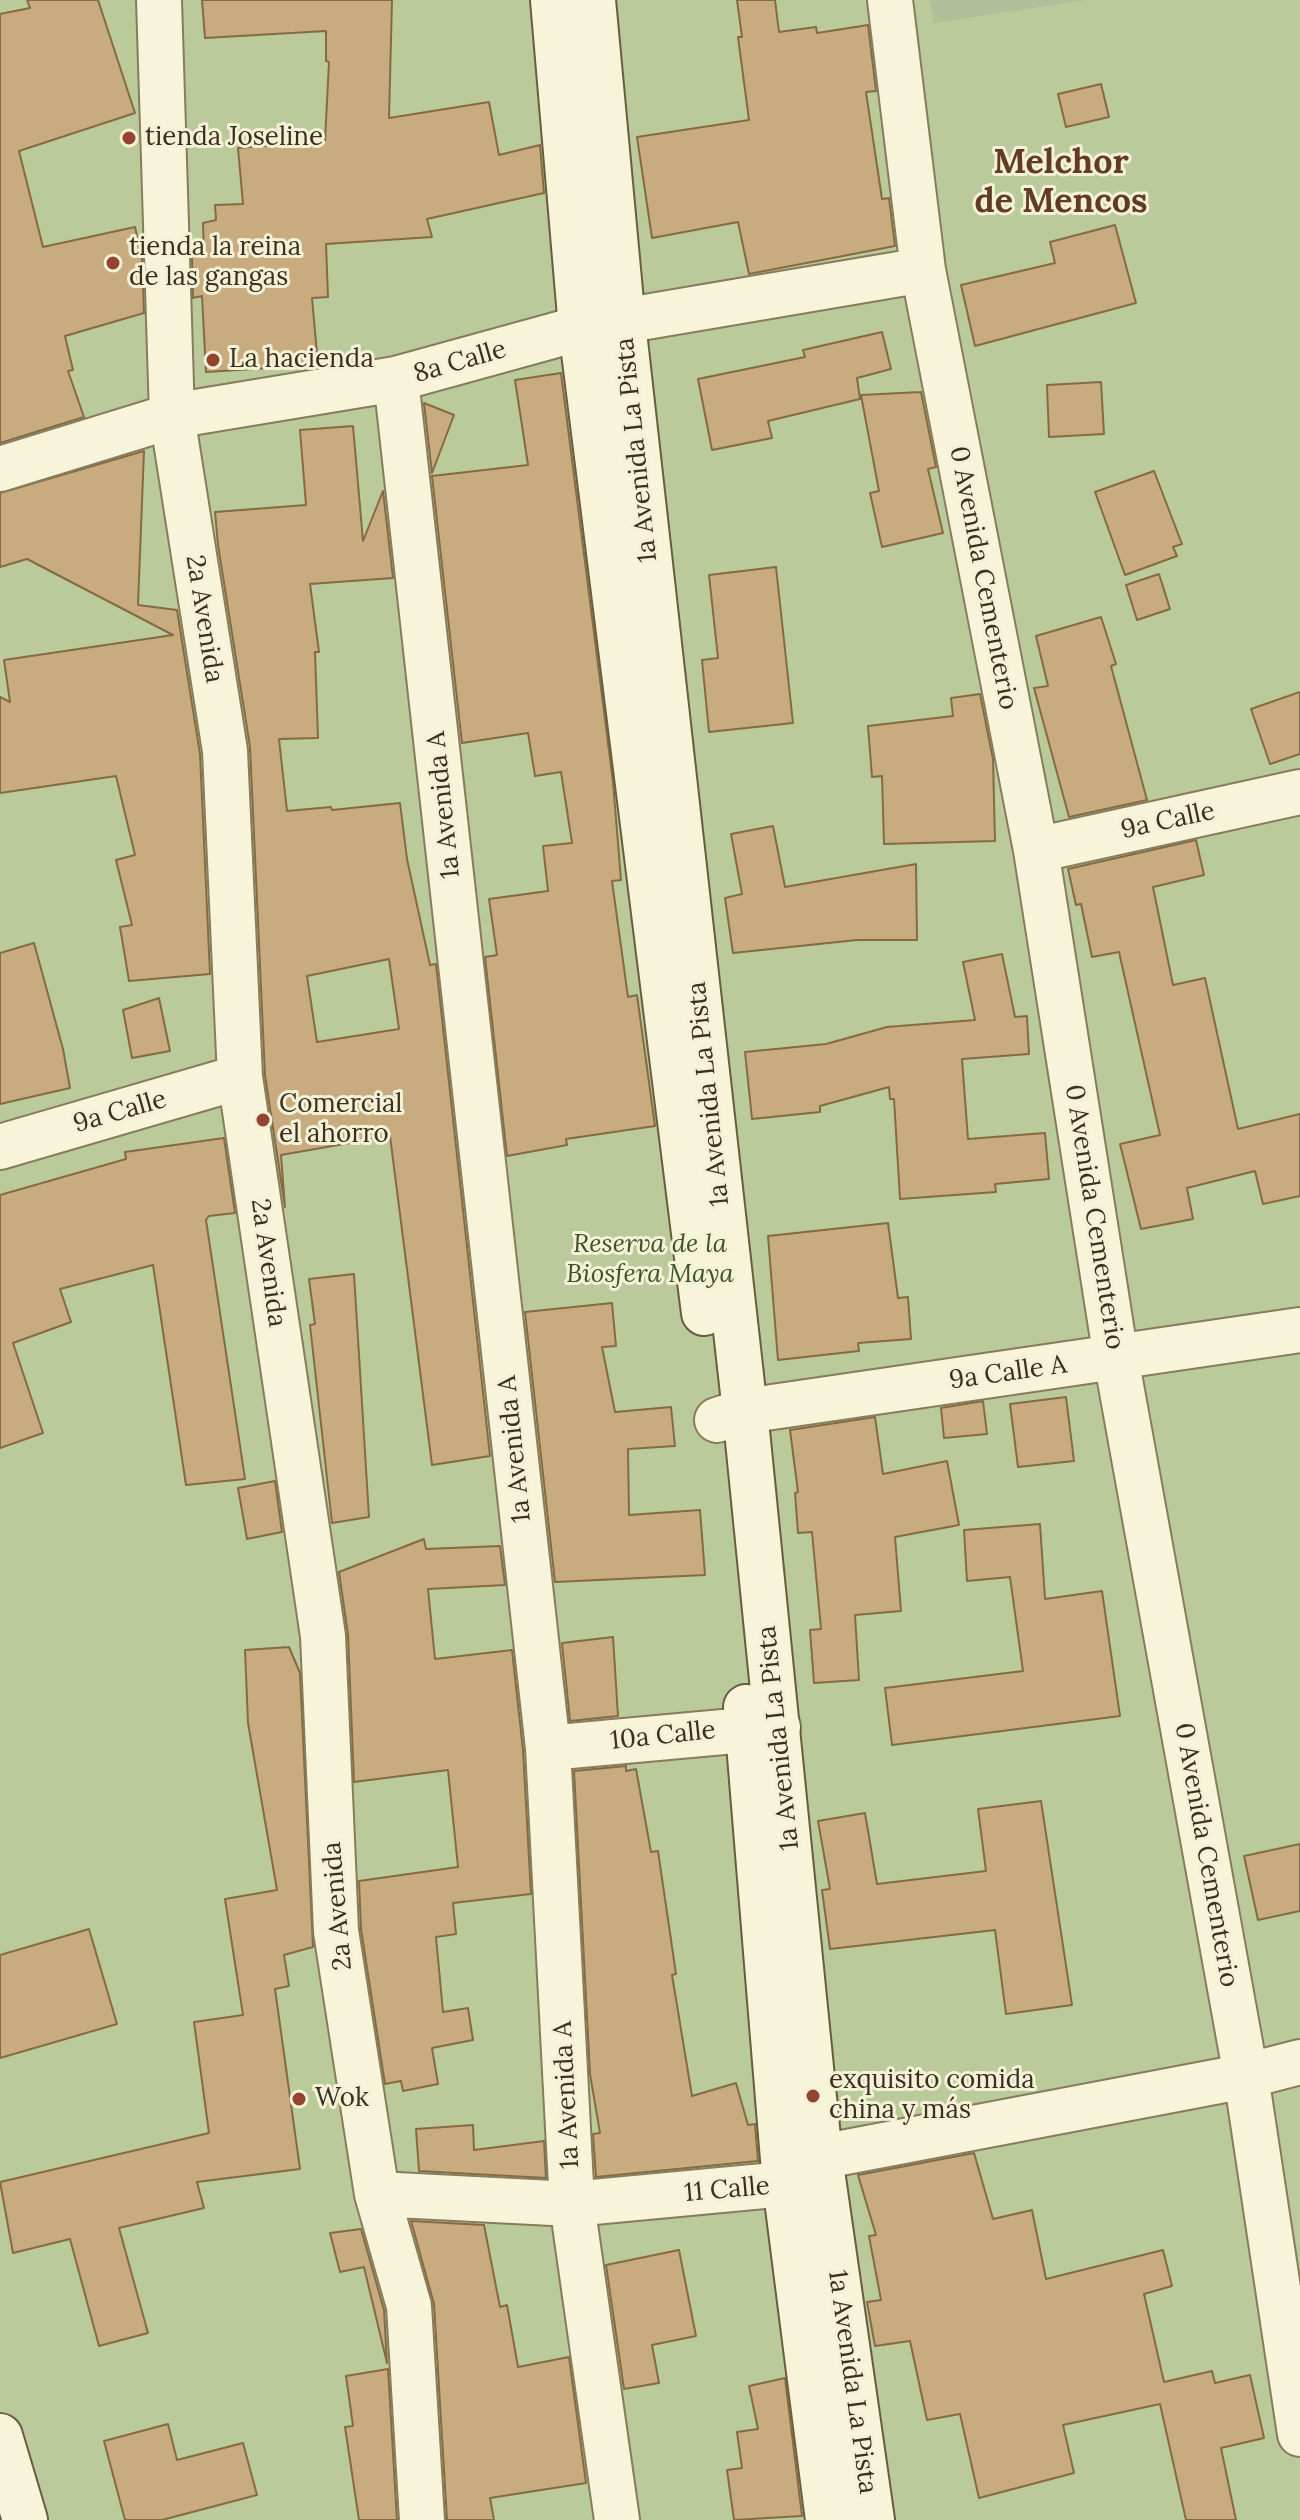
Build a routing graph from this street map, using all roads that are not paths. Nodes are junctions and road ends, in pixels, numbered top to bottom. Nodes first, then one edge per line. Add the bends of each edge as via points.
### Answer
1 (159, 0) edge
2 (553, 0) edge
3 (593, 0) edge
4 (890, 0) edge
5 (923, 270) junction
6 (602, 326) junction
7 (396, 379) junction
8 (172, 416) junction
9 (0, 469) edge
10 (1300, 792) edge
11 (1036, 850) junction
12 (240, 1077) junction
13 (0, 1147) edge
14 (1300, 1330) edge
15 (1116, 1358) junction
16 (731, 1415) junction
17 (763, 1727) junction
18 (548, 1748) junction
19 (1300, 2062) edge
20 (1246, 2076) junction
21 (820, 2157) junction
22 (785, 2184) junction
23 (377, 2194) junction
24 (572, 2204) junction
25 (1300, 2434) edge
26 (0, 2436) edge
27 (21, 2519) edge
28 (422, 2520) edge
29 (617, 2520) edge
30 (828, 2520) edge
31 (872, 2520) edge

1 - 8 street, 2a Avenida
2 - 6 street, 1a Avenida La Pista
3 - 6 street, 1a Avenida La Pista
4 - 5 street, 0 Avenida Cementerio
5 - 6 street, 8a Calle
5 - 11 street, 0 Avenida Cementerio
6 - 7 street, 8a Calle
6 - 16 street, 1a Avenida La Pista
7 - 8 street, 8a Calle
7 - 18 street, 1a Avenida A
8 - 9 street, 8a Calle
8 - 12 street, 2a Avenida via 225,751
10 - 11 street, 9a Calle
11 - 15 street, 0 Avenida Cementerio
12 - 13 street, 9a Calle
12 - 23 street, 2a Avenida via 323,1636 336,1931
14 - 15 street, 9a Calle A
15 - 16 street, 9a Calle A
15 - 20 street, 0 Avenida Cementerio
16 - 17 street, 1a Avenida La Pista
17 - 18 street, 10a Calle
17 - 21 street, 1a Avenida La Pista
17 - 22 street, 1a Avenida La Pista
18 - 24 street, 1a Avenida A
19 - 20 street, 11 Calle
20 - 21 street, 11 Calle
20 - 25 street, 0 Avenida Cementerio
21 - 22 street, 11 Calle
21 - 31 street, 1a Avenida La Pista
22 - 24 street, 11 Calle
22 - 30 street, 1a Avenida La Pista
23 - 24 street, 11 Calle
23 - 28 street, 2a Avenida via 409,2306
24 - 29 street, 1a Avenida A
26 - 27 street

